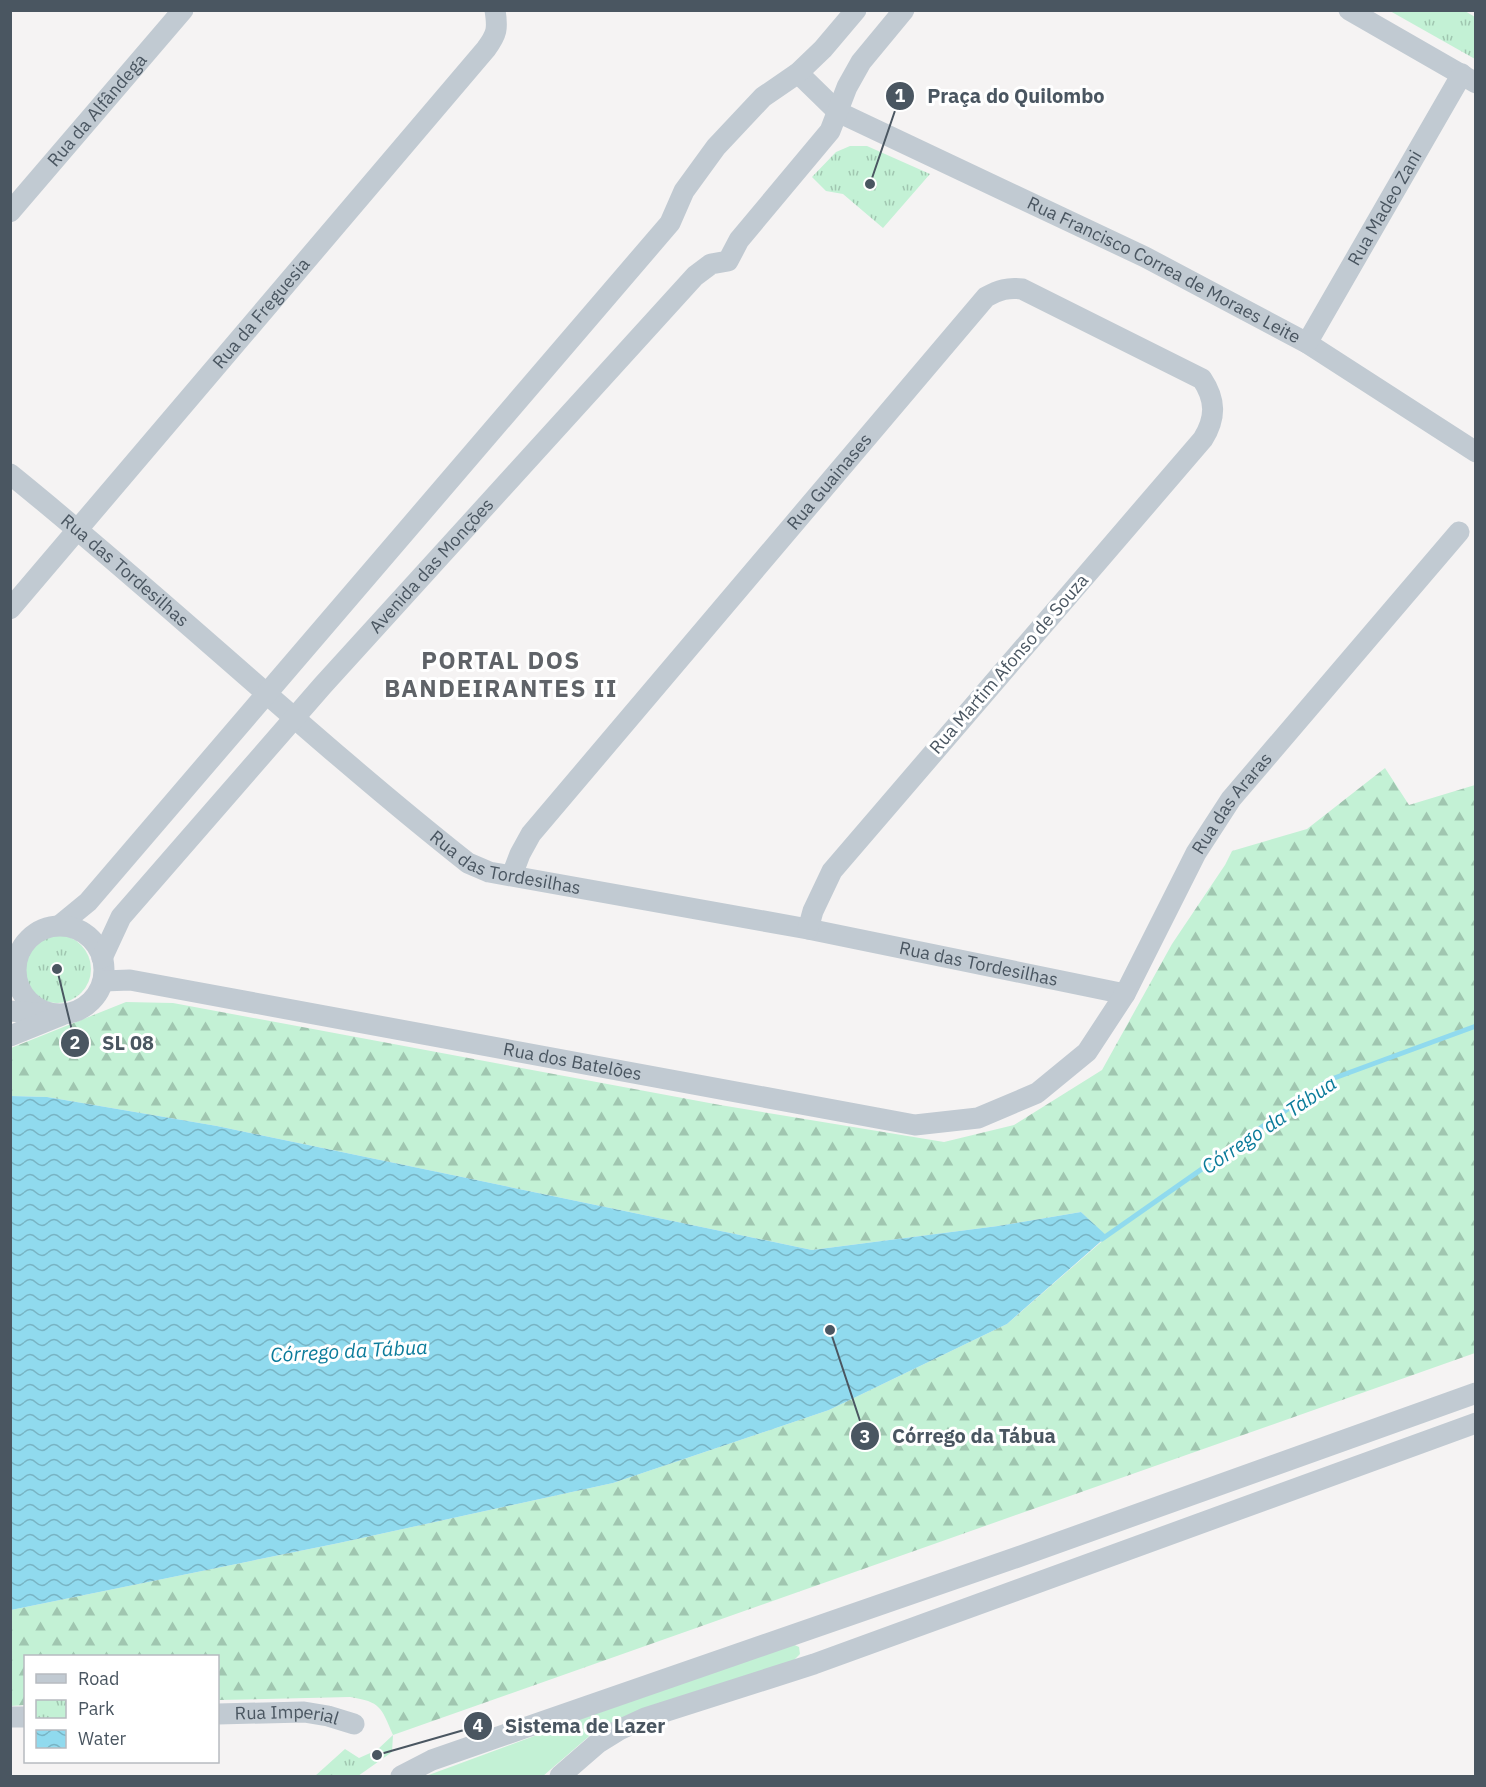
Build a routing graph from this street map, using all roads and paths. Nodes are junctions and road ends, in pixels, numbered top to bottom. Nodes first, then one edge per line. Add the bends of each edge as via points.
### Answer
1 (183, 10) edge
2 (495, 10) edge
3 (856, 10) edge
4 (903, 10) edge
5 (1349, 10) edge
6 (798, 73) junction
7 (1469, 78) edge
8 (838, 112) junction
9 (10, 212) edge
10 (1307, 343) junction
11 (1213, 402) joint
12 (1476, 452) edge
13 (10, 474) edge
14 (78, 529) junction
15 (1459, 532) dead end
16 (10, 609) edge
17 (266, 693) junction
18 (295, 717) junction
19 (512, 875) junction
20 (60, 925) junction
21 (808, 929) junction
22 (102, 958) junction
23 (103, 981) junction
24 (14, 987) edge
25 (1125, 994) junction
26 (10, 1011) edge
27 (57, 1014) junction
28 (10, 1036) edge
29 (1037, 1093) joint
30 (1476, 1393) edge
31 (1476, 1423) edge
32 (806, 1630) junction
33 (814, 1664) junction
34 (219, 1714) edge
35 (354, 1724) dead end
36 (401, 1776) edge
37 (561, 1776) edge

1 - 9 street, Rua da Alfândega
2 - 14 street, Rua da Freguesia via 498,27 486,49
3 - 6 street
4 - 8 street, Avenida das Monções via 861,62
5 - 7 street
6 - 8 street, Rua Francisco Correa de Moraes Leite
6 - 17 street via 763,97 716,147 684,191 670,223
7 - 10 street, Rua Madeo Zani
8 - 10 street, Rua Francisco Correa de Moraes Leite via 1145,257
8 - 18 street, Avenida das Monções via 830,131 739,240 728,261 711,264 695,276
10 - 12 street, Rua Francisco Correa de Moraes Leite
11 - 19 street, Rua Guainases via 1202,379 1035,294 1010,288 986,297 531,834
11 - 21 street, Rua Martim Afonso de Souza via 1212,422 1203,439 832,871
13 - 14 street, Rua das Tordesilhas
14 - 16 street, Rua da Freguesia
14 - 17 street, Rua das Tordesilhas
15 - 25 street, Rua das Araras via 1231,799 1196,853
17 - 18 street, Rua das Tordesilhas
17 - 20 street via 88,902
18 - 19 street, Rua das Tordesilhas via 468,863 489,872
18 - 22 street, Avenida das Monções via 120,917
19 - 21 street, Rua das Tordesilhas
20 - 22 street via 91,938
20 - 24 street via 38,932 23,946 16,963
21 - 25 street, Rua das Tordesilhas
22 - 23 street
23 - 27 street via 92,1001 82,1008
23 - 29 street, Rua dos Batelões via 130,980 915,1125 978,1118
24 - 27 street via 33,1006
25 - 29 street, Rua das Araras via 1087,1052
26 - 27 street
27 - 28 street
30 - 32 street
31 - 33 street
32 - 33 street
32 - 36 street via 432,1760
33 - 37 street via 645,1718 598,1743
34 - 35 street, Rua Imperial via 304,1712

